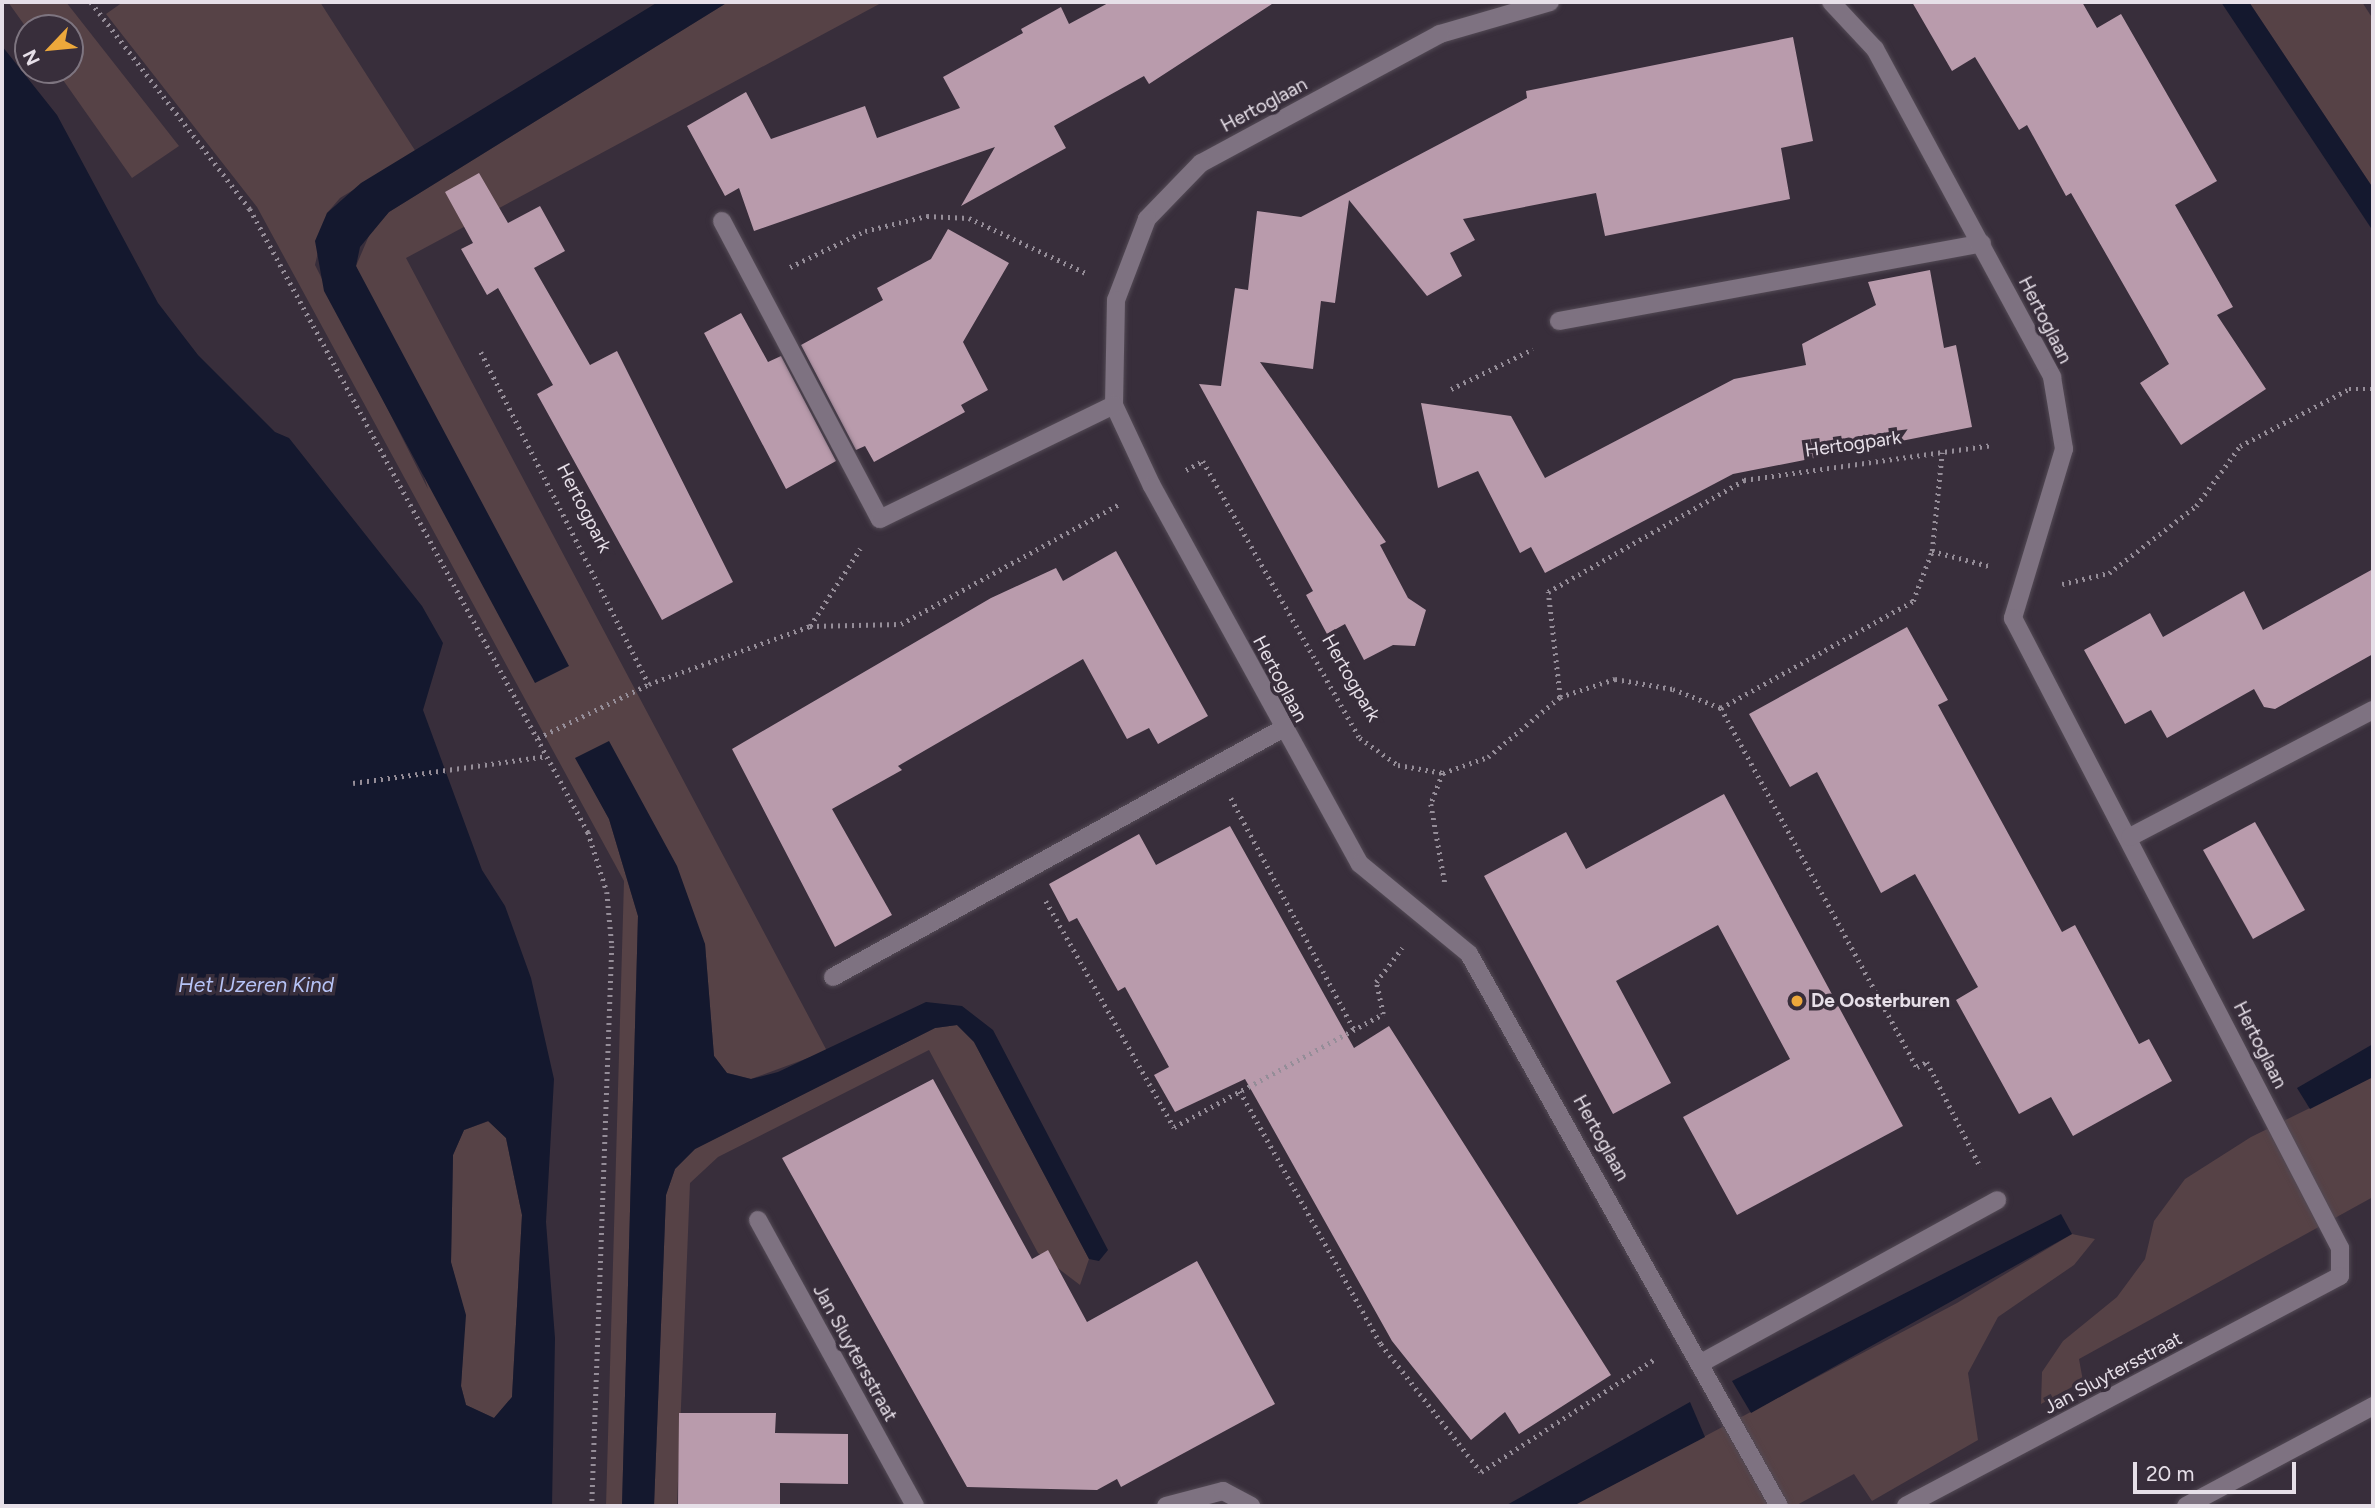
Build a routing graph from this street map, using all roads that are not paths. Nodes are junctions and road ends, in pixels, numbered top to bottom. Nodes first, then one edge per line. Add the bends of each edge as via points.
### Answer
1 (1550, 2) edge
2 (1831, 2) edge
3 (722, 221) dead end
4 (1982, 243) junction
5 (1559, 321) road end
6 (1114, 405) junction
7 (2373, 710) edge
8 (1282, 729) junction
9 (2130, 836) junction
10 (833, 977) dead end
11 (1997, 1200) road end
12 (758, 1220) dead end
13 (2340, 1276) joint
14 (1702, 1363) junction
15 (2373, 1406) edge
16 (915, 1506) edge
17 (1166, 1506) edge
18 (1251, 1506) edge
19 (1779, 1506) edge
20 (1906, 1506) edge
21 (2186, 1506) edge

1 - 6 street, Hertoglaan via 1440,34 1201,163 1147,219 1120,289
2 - 4 street, Hertoglaan via 1875,49
3 - 6 street via 880,519
4 - 5 street
4 - 9 street, Hertoglaan via 2052,377 2064,449 2013,618
6 - 8 street, Hertoglaan via 1152,486
7 - 9 street
8 - 10 street
8 - 14 street, Hertoglaan via 1360,864 1469,954
9 - 13 street, Hertoglaan via 2340,1248
11 - 14 street
12 - 16 street, Jan Sluytersstraat
13 - 20 street, Jan Sluytersstraat
14 - 19 street, Hertoglaan
15 - 21 street
17 - 18 street via 1223,1491

